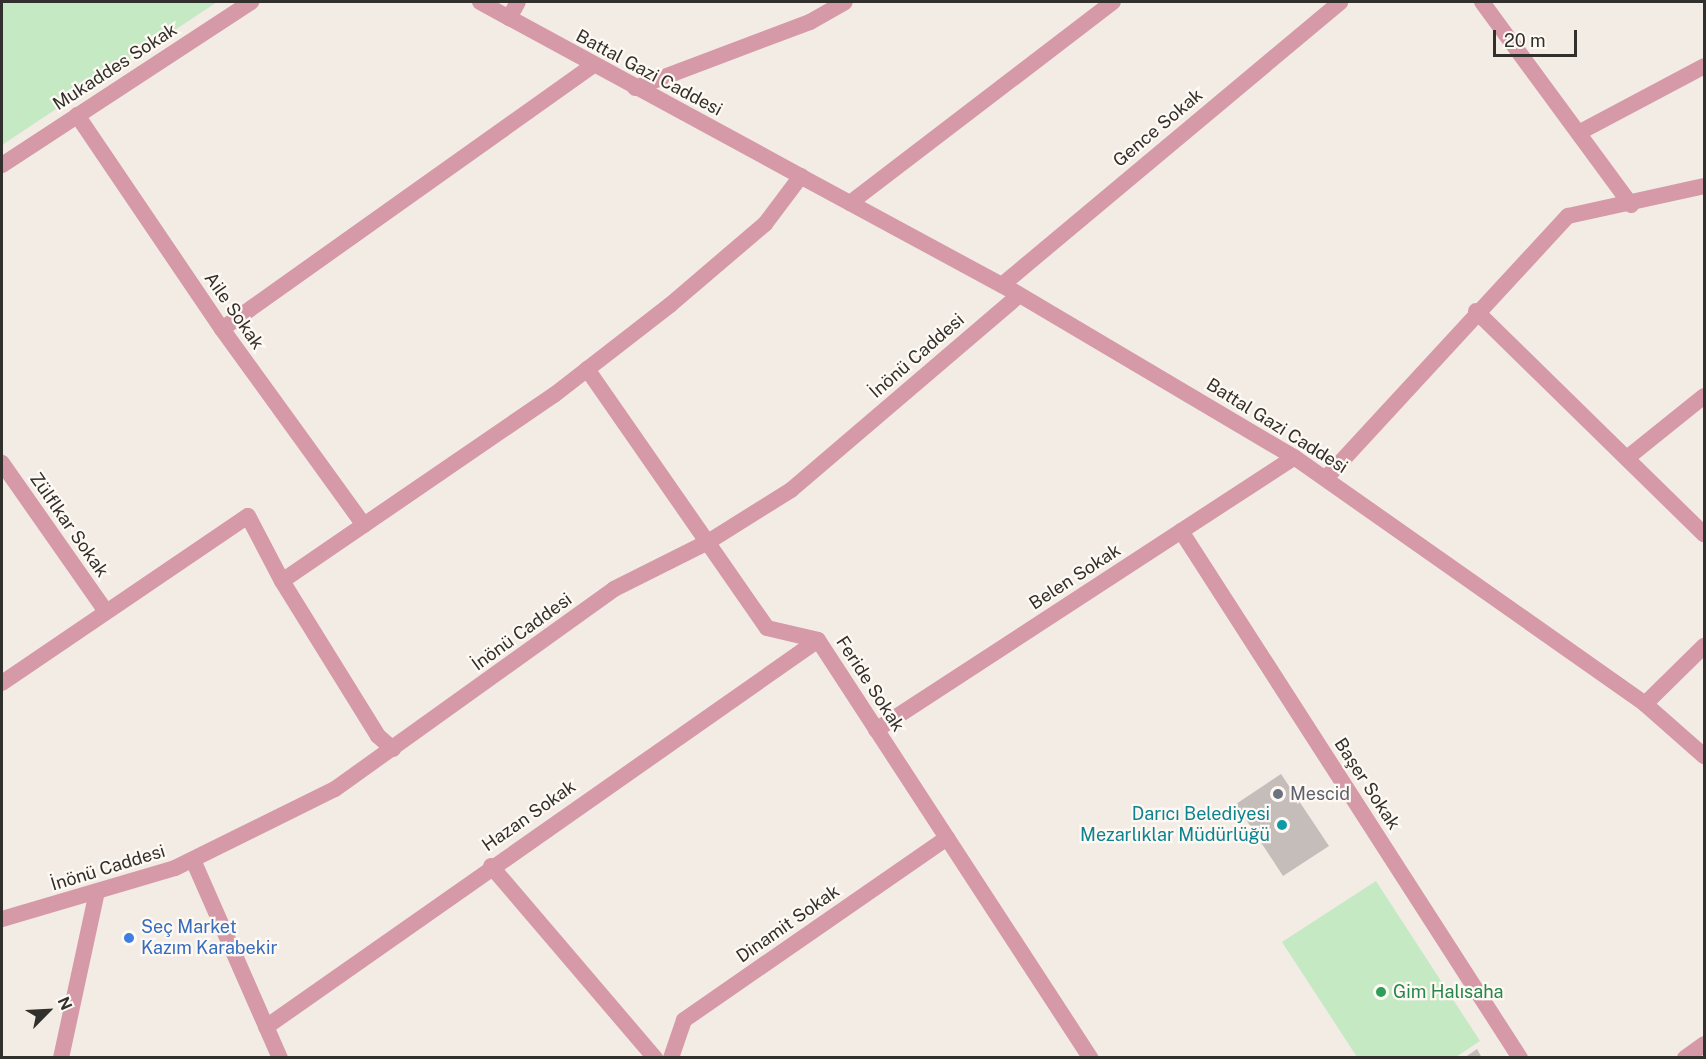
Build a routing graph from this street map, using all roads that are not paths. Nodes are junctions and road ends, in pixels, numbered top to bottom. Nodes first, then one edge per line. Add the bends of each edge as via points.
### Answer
1 (251, 2) edge
2 (480, 2) edge
3 (518, 2) edge
4 (845, 2) edge
5 (1340, 2) edge
6 (1482, 2) edge
7 (1107, 3) edge
8 (508, 18) junction
9 (592, 66) junction
10 (1704, 66) edge
11 (635, 88) junction
12 (77, 115) junction
13 (1582, 131) junction
14 (2, 165) edge
15 (800, 176) junction
16 (1704, 186) edge
17 (850, 203) junction
18 (1631, 205) junction
19 (1002, 285) junction
20 (1019, 295) junction
21 (1476, 311) junction
22 (222, 329) junction
23 (587, 369) junction
24 (1704, 396) edge
25 (1294, 457) junction
26 (1627, 458) junction
27 (2, 463) edge
28 (1326, 478) junction
29 (364, 525) junction
30 (1181, 531) junction
31 (1704, 534) edge
32 (708, 542) junction
33 (282, 581) junction
34 (105, 610) junction
35 (818, 640) junction
36 (1704, 645) edge
37 (2, 683) edge
38 (1645, 704) junction
39 (876, 730) junction
40 (393, 749) junction
41 (1704, 756) edge
42 (947, 837) junction
43 (193, 860) junction
44 (491, 866) junction
45 (97, 892) junction
46 (2, 919) edge
47 (266, 1028) junction
48 (1704, 1044) edge
49 (61, 1058) edge
50 (280, 1058) edge
51 (655, 1058) edge
52 (671, 1058) edge
53 (1090, 1058) edge
54 (1520, 1058) edge
55 (1685, 1058) edge

1 - 12 street, Mukaddes Sokak
2 - 8 street, Battal Gazi Caddesi
3 - 8 street
4 - 11 street via 810,22
5 - 19 street, Gence Sokak
6 - 13 street
7 - 17 street
8 - 9 street, Battal Gazi Caddesi
9 - 11 street, Battal Gazi Caddesi
9 - 22 street
10 - 13 street
11 - 15 street, Battal Gazi Caddesi
12 - 14 street, Mukaddes Sokak
12 - 22 street, Aile Sokak
13 - 18 street
15 - 17 street, Battal Gazi Caddesi
15 - 23 street via 765,224
16 - 18 street
17 - 19 street, Battal Gazi Caddesi
18 - 21 street via 1568,216
19 - 20 street, Battal Gazi Caddesi
20 - 25 street, Battal Gazi Caddesi
20 - 32 street, İnönü Caddesi via 791,490
21 - 26 street
21 - 28 street
22 - 29 street, Aile Sokak
23 - 29 street
23 - 32 street, Feride Sokak
24 - 26 street
25 - 28 street, Battal Gazi Caddesi
25 - 30 street, Belen Sokak
26 - 31 street
27 - 34 street, Zülflkar Sokak
28 - 38 street, Battal Gazi Caddesi
29 - 33 street
30 - 39 street, Belen Sokak
30 - 54 street, Başer Sokak
32 - 35 street, Feride Sokak via 767,628
32 - 40 street, İnönü Caddesi via 614,589
33 - 34 street via 248,516
33 - 40 street via 378,736
34 - 37 street
35 - 39 street, Feride Sokak
35 - 44 street, Hazan Sokak
36 - 38 street
38 - 41 street, Battal Gazi Caddesi
39 - 42 street, Feride Sokak
40 - 43 street, İnönü Caddesi via 335,789
42 - 52 street, Dinamit Sokak via 684,1020
42 - 53 street, Feride Sokak
43 - 45 street, İnönü Caddesi
43 - 47 street
44 - 47 street, Hazan Sokak
44 - 51 street
45 - 46 street, İnönü Caddesi
45 - 49 street
47 - 50 street
48 - 55 street

